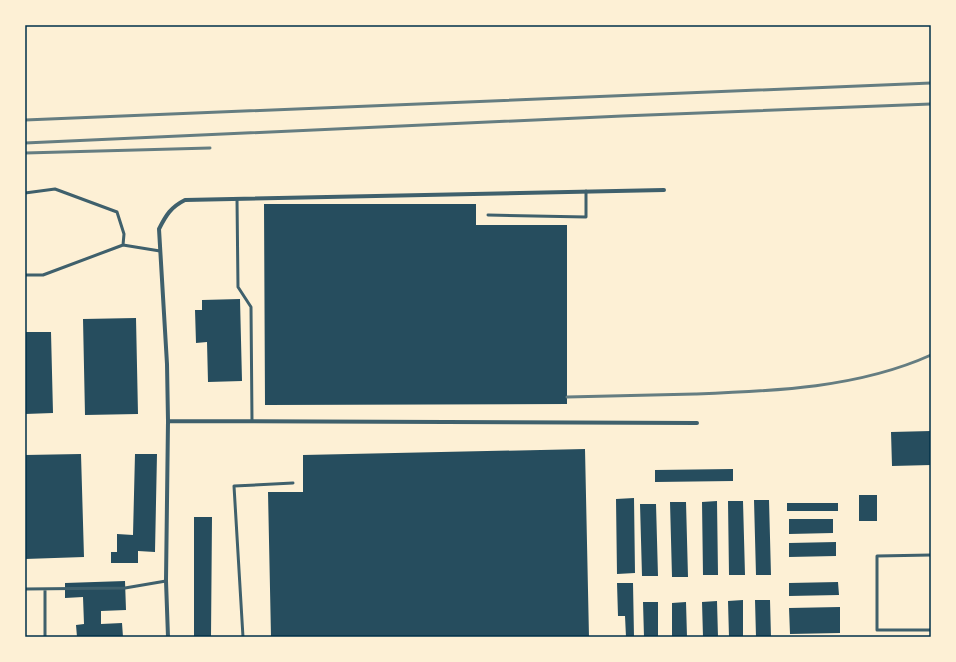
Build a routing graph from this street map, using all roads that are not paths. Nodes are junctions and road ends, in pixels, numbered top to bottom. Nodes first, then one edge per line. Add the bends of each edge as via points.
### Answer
1 (664, 190) dead end
2 (586, 191) junction
3 (25, 193) edge
4 (237, 198) junction
5 (488, 215) dead end
6 (123, 245) junction
7 (160, 251) junction
8 (25, 275) edge
9 (168, 421) junction
10 (252, 421) junction
11 (697, 423) dead end
12 (293, 483) dead end
13 (931, 555) edge
14 (166, 581) junction
15 (25, 589) edge
16 (45, 589) junction
17 (931, 630) edge
18 (45, 637) edge
19 (168, 637) edge
20 (243, 637) edge

1 - 2 street
2 - 4 street
2 - 5 lane via 586,217
3 - 6 lane via 55,189 117,212 124,234
4 - 7 street via 185,200 173,206 159,229
4 - 10 lane via 238,287 251,307
6 - 7 lane
6 - 8 lane via 43,275
7 - 9 street
9 - 10 street
9 - 14 street
10 - 11 street
12 - 20 lane via 234,486
13 - 17 lane via 877,556 877,630
14 - 16 lane via 125,588
14 - 19 street
15 - 16 lane
16 - 18 lane

